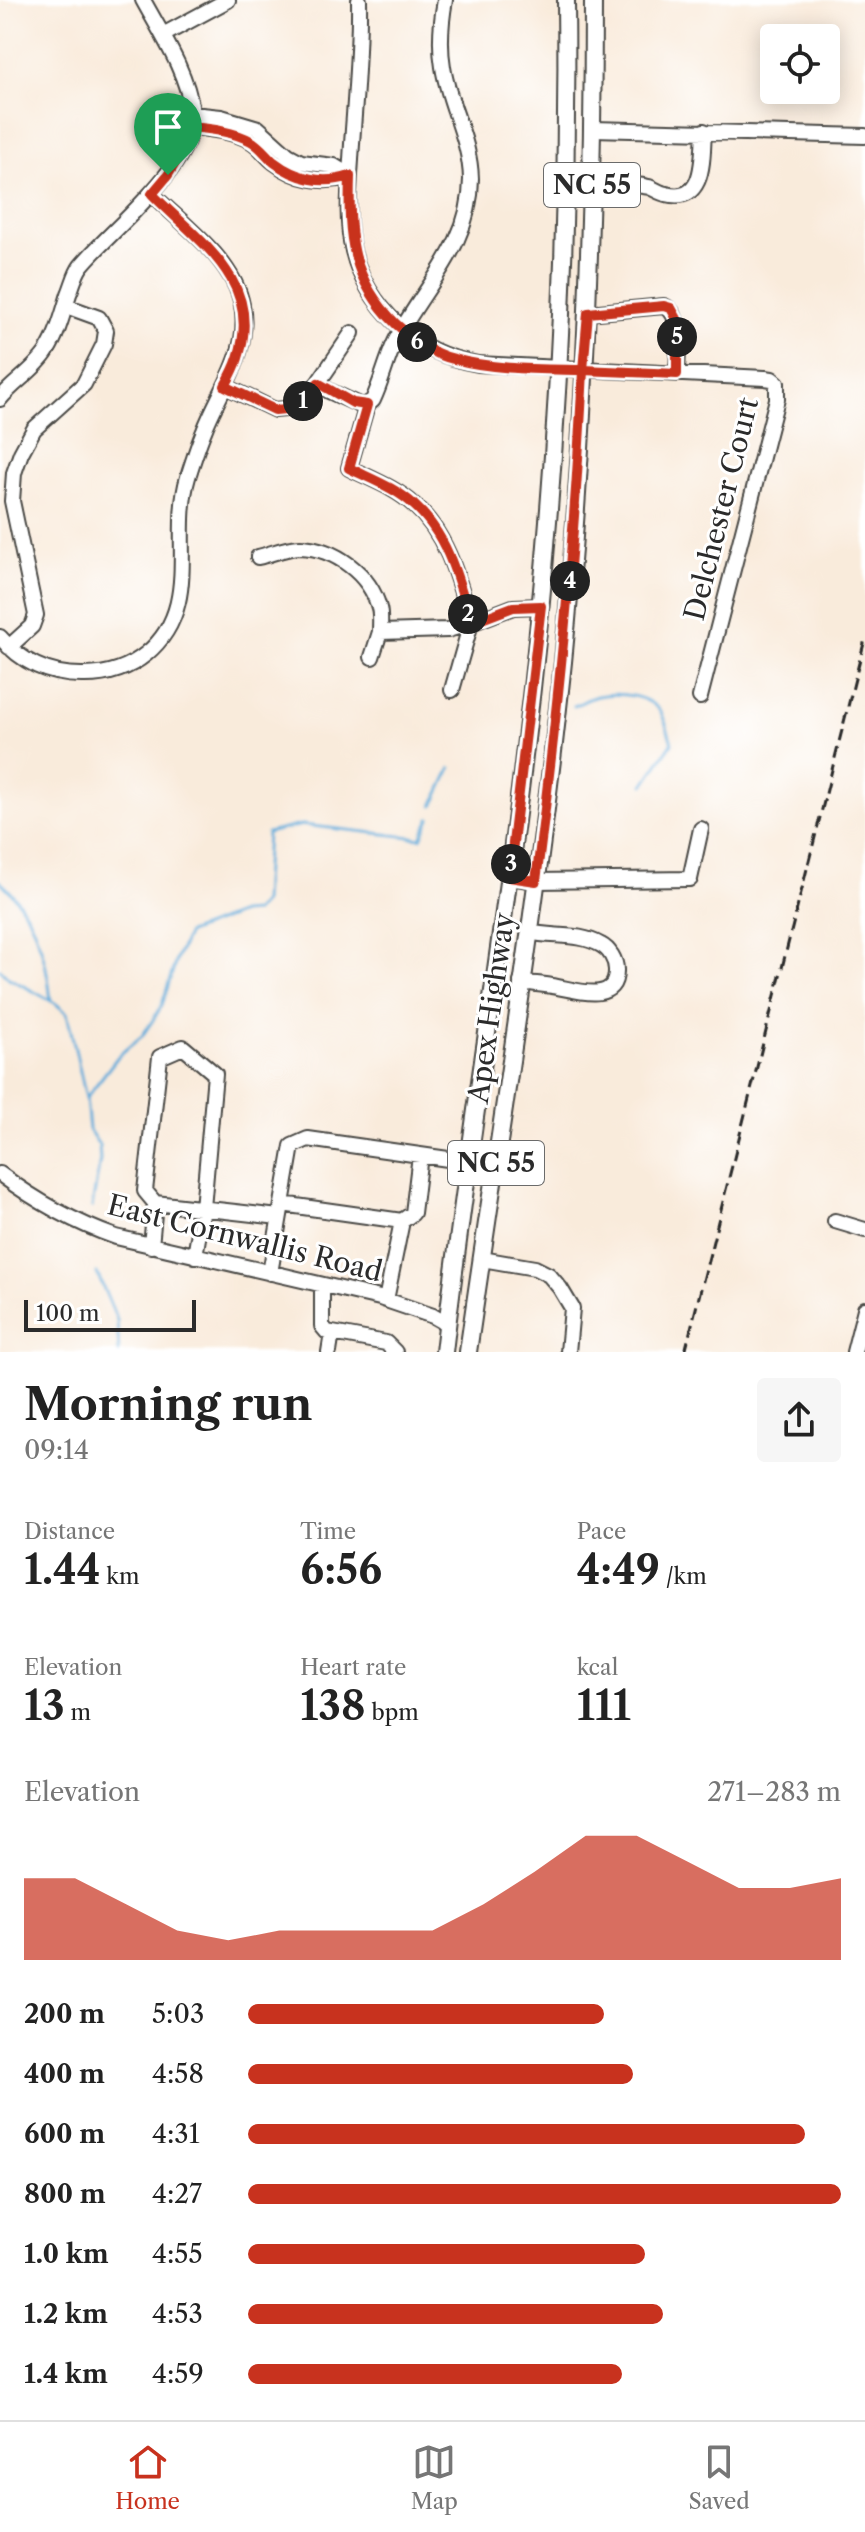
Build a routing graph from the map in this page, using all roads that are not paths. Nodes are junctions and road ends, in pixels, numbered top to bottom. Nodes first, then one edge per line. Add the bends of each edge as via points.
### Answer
1 (143, 0) edge
2 (228, 0) edge
3 (359, 0) edge
4 (445, 0) edge
5 (566, 0) edge
6 (593, 0) edge
7 (163, 35) junction
8 (192, 120) junction
9 (593, 129) junction
10 (704, 131) junction
11 (865, 136) edge
12 (350, 176) junction
13 (592, 184) junction
14 (152, 194) junction
15 (66, 306) junction
16 (588, 313) junction
17 (402, 330) junction
18 (352, 333) dead end
19 (558, 369) junction
20 (583, 370) junction
21 (677, 374) junction
22 (318, 383) junction
23 (225, 386) junction
24 (0, 399) edge
25 (367, 405) junction
26 (258, 557) dead end
27 (541, 606) junction
28 (471, 623) junction
29 (380, 632) junction
30 (4, 642) edge
31 (372, 657) dead end
32 (452, 690) dead end
33 (700, 697) dead end
34 (701, 829) dead end
35 (509, 877) junction
36 (536, 881) junction
37 (529, 932) junction
38 (521, 982) junction
39 (420, 1155) junction
40 (469, 1162) junction
41 (0, 1174) edge
42 (155, 1203) junction
43 (203, 1208) junction
44 (281, 1211) junction
45 (402, 1221) junction
46 (835, 1221) dead end
47 (865, 1230) edge
48 (151, 1246) junction
49 (195, 1256) junction
50 (482, 1259) junction
51 (270, 1273) junction
52 (322, 1285) junction
53 (386, 1300) junction
54 (865, 1309) edge
55 (447, 1324) junction
56 (332, 1333) junction
57 (376, 1347) edge
58 (471, 1349) edge
59 (329, 1352) edge
60 (395, 1352) edge
61 (444, 1352) edge
62 (568, 1352) edge
63 (854, 1352) edge

1 - 7 street
2 - 7 street
3 - 12 street, Delchester Court
4 - 17 street via 441,57 470,162 468,208 460,238
5 - 19 main road, Apex Highway / NC 55
6 - 9 main road, Apex Highway / NC 55
7 - 8 street via 184,78
8 - 12 street via 250,141 298,176 333,182
8 - 14 street via 186,145
9 - 10 street
9 - 13 main road, Apex Highway / NC 55
10 - 11 street
10 - 13 street via 700,179 693,190 667,195 651,188
12 - 17 street, Delchester Court via 356,261 372,296
13 - 16 main road, Apex Highway / NC 55
14 - 15 street via 78,270
14 - 23 street via 221,261 235,284 243,310 243,339
15 - 24 street via 46,354
15 - 30 street via 99,318 106,331 104,344 84,384 34,429 14,473 12,501 36,615 24,636
16 - 20 main road, Apex Highway / NC 55
16 - 21 street via 671,308 677,319
17 - 19 street, Delchester Court via 451,359
17 - 25 street
18 - 22 street
19 - 20 street, Delchester Court
19 - 27 main road, Apex Highway / NC 55
20 - 21 street, Delchester Court
20 - 36 main road, Apex Highway / NC 55 via 563,661
21 - 33 street, Delchester Court via 772,379 778,389
22 - 23 street via 296,408 285,411
22 - 25 street
23 - 30 street via 187,480 179,601 160,642 137,662 104,675 74,676 27,662
25 - 28 street via 349,468 415,505 433,526 449,554
26 - 29 street via 299,547 326,552 351,565 379,609
27 - 28 street via 513,607
27 - 35 main road, Apex Highway / NC 55
28 - 29 street via 448,630
28 - 32 street
29 - 31 street
34 - 36 street via 690,879
35 - 36 street
35 - 40 main road, Apex Highway / NC 55
36 - 37 main road, Apex Highway / NC 55
37 - 38 main road, Apex Highway / NC 55
37 - 38 street via 583,937 604,946 616,962 616,979 608,990 590,994
38 - 50 main road, Apex Highway / NC 55
39 - 40 street
39 - 44 street via 308,1139 292,1146
39 - 45 street via 413,1213
40 - 55 main road, Apex Highway / NC 55
41 - 48 street, East Cornwallis Road via 76,1221
42 - 43 street
42 - 43 street via 145,1191 160,1057 183,1047 215,1074
42 - 48 street
43 - 44 street
43 - 49 street
44 - 45 street
44 - 51 street
45 - 53 street
46 - 47 street
48 - 49 street, East Cornwallis Road
49 - 51 street, East Cornwallis Road
50 - 58 main road, Apex Highway / NC 55
50 - 62 street via 549,1275 572,1308
51 - 52 street, East Cornwallis Road
52 - 53 street, East Cornwallis Road
52 - 56 street via 322,1326
53 - 55 street, East Cornwallis Road
54 - 63 street
55 - 58 main road, East Cornwallis Road
55 - 61 main road, Apex Highway / NC 55
56 - 57 street
56 - 59 street
57 - 60 street via 386,1343

